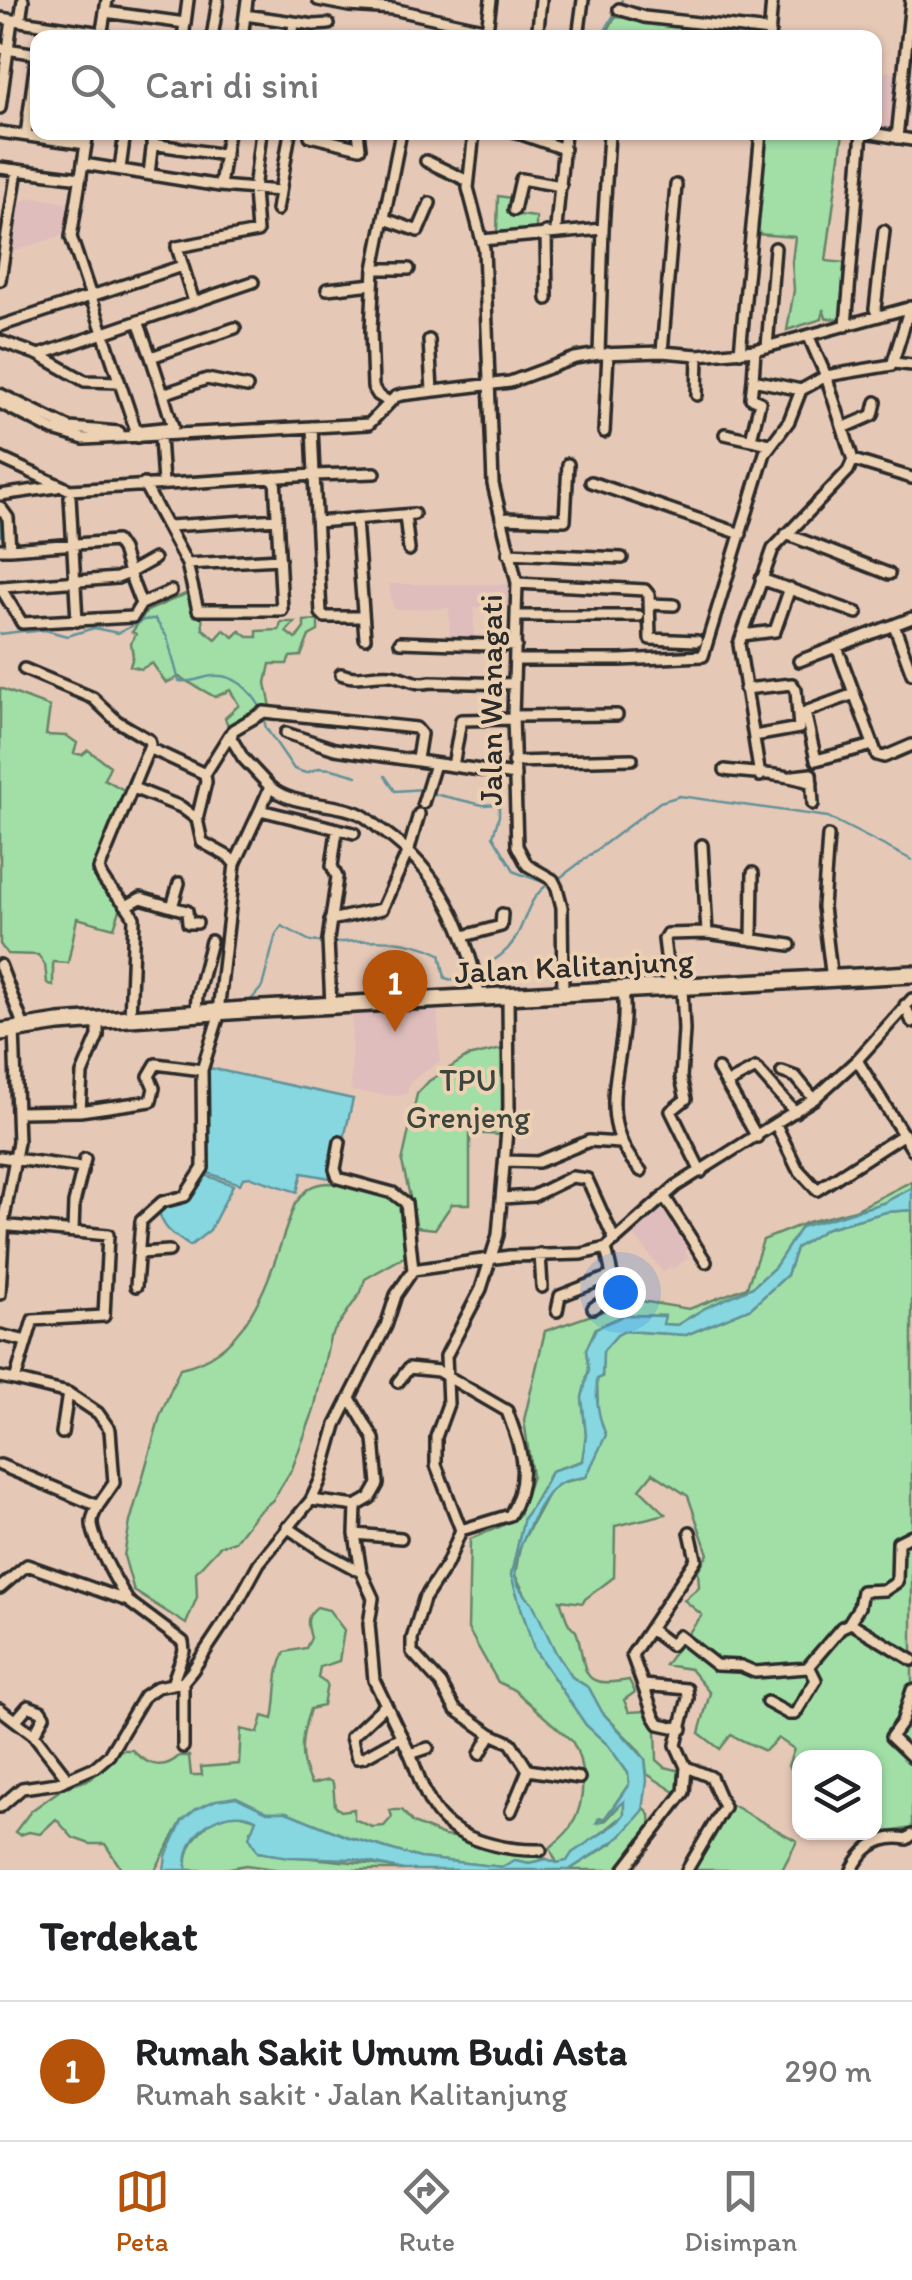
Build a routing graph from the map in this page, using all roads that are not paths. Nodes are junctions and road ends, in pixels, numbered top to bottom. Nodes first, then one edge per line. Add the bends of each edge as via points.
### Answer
1 (23, 0) edge
2 (106, 0) edge
3 (188, 0) edge
4 (218, 0) edge
5 (247, 0) edge
6 (318, 0) edge
7 (491, 0) edge
8 (541, 0) edge
9 (583, 0) edge
10 (772, 0) edge
11 (912, 0) edge
12 (619, 9) dead end
13 (105, 12) junction
14 (245, 14) junction
15 (0, 18) edge
16 (16, 21) junction
17 (294, 22) junction
18 (185, 23) junction
19 (329, 24) dead end
20 (55, 30) edge
21 (103, 30) edge
22 (184, 30) edge
23 (213, 30) edge
24 (243, 30) edge
25 (293, 30) edge
26 (471, 30) edge
27 (487, 30) edge
28 (537, 30) edge
29 (579, 30) edge
30 (740, 30) edge
31 (769, 30) edge
32 (4, 49) edge
33 (30, 53) edge
34 (908, 87) edge
35 (30, 106) edge
36 (0, 108) edge
37 (0, 132) edge
38 (26, 135) junction
39 (30, 135) edge
40 (882, 135) edge
41 (897, 138) junction
42 (87, 140) edge
43 (124, 140) edge
44 (153, 140) edge
45 (161, 140) edge
46 (227, 140) edge
47 (260, 140) edge
48 (289, 140) edge
49 (326, 140) edge
50 (343, 140) edge
51 (359, 140) edge
52 (399, 140) edge
53 (473, 140) edge
54 (539, 140) edge
55 (565, 140) edge
56 (609, 140) edge
57 (760, 140) edge
58 (863, 140) edge
59 (912, 140) edge
60 (342, 144) junction
61 (564, 149) junction
62 (225, 155) junction
63 (426, 161) dead end
64 (87, 164) junction
65 (0, 168) edge
66 (120, 169) junction
67 (17, 170) junction
68 (149, 174) junction
69 (82, 178) junction
70 (468, 182) junction
71 (220, 186) junction
72 (560, 186) junction
73 (676, 186) dead end
74 (254, 190) junction
75 (280, 191) junction
76 (430, 203) dead end
77 (5, 207) edge
78 (277, 210) dead end
79 (514, 210) dead end
80 (385, 219) junction
81 (551, 230) junction
82 (602, 230) junction
83 (884, 231) dead end
84 (3, 235) edge
85 (482, 240) junction
86 (776, 248) dead end
87 (1, 263) edge
88 (182, 266) junction
89 (374, 269) junction
90 (409, 269) dead end
91 (0, 280) edge
92 (253, 282) dead end
93 (372, 284) junction
94 (327, 289) dead end
95 (93, 296) junction
96 (546, 299) dead end
97 (194, 302) junction
98 (911, 307) edge
99 (878, 316) junction
100 (138, 321) junction
101 (0, 326) edge
102 (846, 326) junction
103 (235, 328) dead end
104 (103, 333) junction
105 (809, 337) junction
106 (428, 340) dead end
107 (0, 341) edge
108 (767, 347) junction
109 (755, 350) junction
110 (662, 352) junction
111 (740, 352) junction
112 (604, 353) junction
113 (39, 355) junction
114 (698, 356) junction
115 (151, 357) junction
116 (894, 363) junction
117 (912, 365) edge
118 (826, 376) junction
119 (753, 380) junction
120 (119, 382) junction
121 (490, 385) junction
122 (247, 386) dead end
123 (432, 390) junction
124 (801, 390) junction
125 (0, 394) edge
126 (164, 394) junction
127 (697, 395) dead end
128 (389, 402) junction
129 (876, 402) dead end
130 (0, 403) edge
131 (312, 427) junction
132 (843, 428) junction
133 (604, 432) dead end
134 (137, 434) junction
135 (726, 434) dead end
136 (160, 437) junction
137 (751, 439) junction
138 (770, 444) junction
139 (0, 458) edge
140 (853, 460) junction
141 (568, 464) dead end
142 (374, 472) dead end
143 (314, 476) junction
144 (275, 478) junction
145 (912, 478) edge
146 (592, 482) dead end
147 (163, 483) junction
148 (144, 484) junction
149 (67, 494) junction
150 (0, 495) edge
151 (0, 507) edge
152 (503, 518) junction
153 (278, 519) junction
154 (356, 520) junction
155 (317, 522) junction
156 (168, 526) junction
157 (741, 534) junction
158 (786, 534) junction
159 (73, 546) junction
160 (5, 549) edge
161 (409, 550) dead end
162 (508, 553) junction
163 (154, 558) dead end
164 (622, 558) dead end
165 (280, 559) junction
166 (187, 564) junction
167 (129, 574) junction
168 (889, 574) dead end
169 (761, 579) junction
170 (75, 583) junction
171 (517, 583) junction
172 (1, 587) edge
173 (790, 588) junction
174 (171, 591) dead end
175 (142, 604) junction
176 (649, 604) junction
177 (674, 604) dead end
178 (857, 613) dead end
179 (516, 616) junction
180 (640, 616) dead end
181 (363, 617) junction
182 (912, 618) edge
183 (77, 621) junction
184 (894, 625) junction
185 (742, 634) junction
186 (365, 638) dead end
187 (400, 642) dead end
188 (697, 642) dead end
189 (516, 646) junction
190 (837, 647) junction
191 (516, 660) junction
192 (799, 661) dead end
193 (24, 669) dead end
194 (341, 674) dead end
195 (912, 674) edge
196 (514, 684) junction
197 (745, 690) junction
198 (854, 694) junction
199 (617, 715) dead end
200 (514, 718) junction
201 (286, 733) dead end
202 (230, 734) junction
203 (754, 736) junction
204 (873, 745) junction
205 (912, 745) edge
206 (149, 748) junction
207 (632, 759) dead end
208 (417, 760) junction
209 (514, 762) junction
210 (434, 764) junction
211 (454, 766) junction
212 (725, 770) dead end
213 (205, 774) junction
214 (514, 775) junction
215 (760, 776) junction
216 (133, 788) junction
217 (270, 788) junction
218 (812, 804) dead end
219 (260, 810) junction
220 (197, 819) junction
221 (337, 831) junction
222 (354, 833) dead end
223 (828, 836) dead end
224 (702, 846) dead end
225 (408, 849) junction
226 (235, 864) junction
227 (753, 873) dead end
228 (179, 883) dead end
229 (128, 906) junction
230 (172, 906) junction
231 (502, 914) dead end
232 (330, 920) junction
233 (197, 923) dead end
234 (707, 934) junction
235 (464, 936) junction
236 (752, 940) junction
237 (210, 941) dead end
238 (790, 945) dead end
239 (0, 965) edge
240 (912, 974) edge
241 (832, 980) junction
242 (676, 988) junction
243 (624, 991) junction
244 (562, 995) junction
245 (508, 997) junction
246 (480, 998) junction
247 (908, 1002) edge
248 (331, 1006) junction
249 (219, 1012) junction
250 (196, 1013) junction
251 (130, 1018) junction
252 (98, 1020) junction
253 (912, 1022) edge
254 (13, 1030) edge
255 (857, 1060) junction
256 (718, 1069) dead end
257 (202, 1070) junction
258 (782, 1072) dead end
259 (726, 1084) junction
260 (814, 1099) junction
261 (80, 1111) junction
262 (18, 1112) junction
263 (795, 1112) junction
264 (776, 1126) junction
265 (904, 1134) junction
266 (756, 1138) junction
267 (340, 1142) dead end
268 (620, 1143) junction
269 (912, 1148) edge
270 (0, 1157) edge
271 (16, 1158) junction
272 (506, 1162) junction
273 (640, 1171) dead end
274 (701, 1172) junction
275 (664, 1196) junction
276 (502, 1198) junction
277 (2, 1225) edge
278 (73, 1230) junction
279 (614, 1241) junction
280 (606, 1248) junction
281 (140, 1252) junction
282 (169, 1252) dead end
283 (540, 1254) junction
284 (492, 1260) junction
285 (706, 1262) dead end
286 (412, 1270) junction
287 (612, 1276) junction
288 (136, 1286) dead end
289 (542, 1287) dead end
290 (1, 1288) edge
291 (593, 1308) dead end
292 (557, 1311) dead end
293 (0, 1335) edge
294 (26, 1340) junction
295 (447, 1375) junction
296 (0, 1377) edge
297 (15, 1380) junction
298 (398, 1382) dead end
299 (68, 1394) junction
300 (350, 1398) junction
301 (62, 1433) dead end
302 (0, 1464) edge
303 (310, 1500) junction
304 (98, 1506) junction
305 (356, 1506) junction
306 (287, 1527) junction
307 (461, 1530) junction
308 (690, 1532) dead end
309 (355, 1534) junction
310 (912, 1536) edge
311 (401, 1538) dead end
312 (360, 1572) junction
313 (0, 1588) edge
314 (128, 1601) junction
315 (849, 1623) junction
316 (650, 1630) junction
317 (912, 1660) edge
318 (810, 1666) junction
319 (183, 1682) junction
320 (172, 1684) junction
321 (644, 1685) junction
322 (912, 1690) edge
323 (767, 1702) dead end
324 (386, 1704) junction
325 (0, 1709) edge
326 (16, 1720) junction
327 (682, 1729) junction
328 (490, 1734) junction
329 (34, 1735) junction
330 (402, 1736) junction
331 (184, 1747) dead end
332 (428, 1748) dead end
333 (410, 1754) junction
334 (480, 1754) dead end
335 (912, 1757) edge
336 (686, 1767) junction
337 (528, 1770) junction
338 (68, 1778) junction
339 (579, 1778) dead end
340 (3, 1801) edge
341 (511, 1811) dead end
342 (912, 1835) edge
343 (541, 1850) dead end
344 (624, 1870) edge
345 (687, 1870) edge
346 (852, 1870) edge

1 - 16 street
2 - 13 street
3 - 18 street
4 - 23 street
5 - 14 street
6 - 26 street via 393,9
7 - 27 street
8 - 28 street
9 - 29 street
10 - 31 street
11 - 34 street
12 - 30 street
13 - 18 street
13 - 21 street
14 - 17 street
14 - 24 street
15 - 16 street
16 - 20 street
16 - 32 street
17 - 19 street
17 - 25 street
18 - 22 street
32 - 33 street
32 - 36 street
34 - 41 street
35 - 38 street
37 - 38 street
38 - 39 street
40 - 41 street
41 - 59 street
42 - 64 street
43 - 66 street
44 - 68 street
45 - 62 street
46 - 62 street
47 - 74 street
48 - 75 street
49 - 60 street
50 - 60 street
51 - 60 street via 360,148
52 - 80 street
53 - 70 street
54 - 61 street
55 - 61 street
56 - 82 street
57 - 111 street
58 - 102 street
61 - 72 street
62 - 71 street
63 - 70 street
64 - 66 street
64 - 69 street
65 - 67 street
66 - 68 street
67 - 69 street
67 - 77 street
68 - 71 street
69 - 95 street via 71,237
70 - 85 street, Jalan Wanagati
71 - 74 street
72 - 79 street via 521,179
72 - 81 street
73 - 110 street
74 - 75 street
74 - 88 street via 257,232 179,246
75 - 78 street
76 - 80 street via 418,231
77 - 84 street
80 - 89 street
81 - 82 street
81 - 85 street
81 - 96 street
82 - 112 street
83 - 99 street
84 - 87 street
85 - 121 street, Jalan Wanagati
86 - 108 street
87 - 91 street
88 - 95 street
88 - 97 street
89 - 90 street
89 - 93 street
92 - 97 street
93 - 94 street
93 - 128 street via 373,387
95 - 101 street
95 - 104 street
97 - 100 street
98 - 99 street
98 - 116 street
99 - 102 street
100 - 104 street
100 - 115 street
102 - 105 street
103 - 115 street
104 - 113 street
104 - 120 street
105 - 108 street
105 - 118 street
106 - 123 street
107 - 113 street
108 - 109 street
109 - 111 street
109 - 119 street
110 - 112 street
110 - 114 street
111 - 114 street
112 - 121 street
112 - 133 street
113 - 120 street via 85,381
114 - 127 street
115 - 126 street
116 - 117 street
116 - 118 street
118 - 124 street
118 - 132 street
119 - 124 street
119 - 137 street via 751,398 760,402
120 - 134 street
121 - 123 street
121 - 152 street, Jalan Wanagati via 493,484
122 - 126 street via 207,378
123 - 128 street
124 - 138 street via 790,421
125 - 134 street via 70,428
126 - 134 street via 173,427
128 - 131 street via 369,424
129 - 132 street via 873,415
130 - 134 street via 66,436
131 - 136 street
131 - 143 street
132 - 140 street
134 - 136 street
135 - 137 street
136 - 147 street
137 - 138 street
138 - 157 street
139 - 149 street
140 - 145 street
140 - 158 street
141 - 152 street via 565,520
142 - 143 street
143 - 144 street
143 - 155 street
144 - 147 street
144 - 153 street
146 - 157 street
147 - 148 street
148 - 149 street
148 - 156 street
149 - 150 street
149 - 159 street
151 - 160 street via 8,518
152 - 162 street, Jalan Wanagati
153 - 156 street
153 - 165 street
154 - 155 street
154 - 161 street via 410,515
154 - 181 street
155 - 181 street via 322,616
156 - 166 street
157 - 191 street via 703,656
158 - 168 street
158 - 169 street
159 - 160 street
159 - 167 street via 116,541
159 - 170 street
162 - 164 street
162 - 171 street, Jalan Wanagati
163 - 167 street
165 - 166 street
165 - 166 street via 282,614 198,610
167 - 170 street
167 - 175 street
169 - 173 street
169 - 185 street
170 - 172 street
170 - 183 street
171 - 176 street via 645,590
171 - 179 street, Jalan Wanagati
172 - 183 street via 22,622
173 - 178 street
173 - 185 street via 775,631
174 - 175 street
175 - 183 street via 133,617
176 - 177 street
176 - 188 street via 650,639
179 - 180 street
179 - 189 street, Jalan Wanagati
181 - 186 street
182 - 184 street
184 - 190 street
184 - 195 street
185 - 197 street
187 - 189 street
189 - 191 street, Jalan Wanagati
190 - 192 street
190 - 198 street
191 - 196 street, Jalan Wanagati
193 - 206 street via 93,698 116,721 144,734
194 - 196 street via 421,684
196 - 200 street, Jalan Wanagati
197 - 203 street
197 - 203 street via 792,684 796,690 798,728
198 - 204 street
198 - 204 street via 805,712 816,760
199 - 200 street
200 - 209 street, Jalan Wanagati
200 - 211 street via 462,720
201 - 208 street via 335,749
202 - 208 street via 260,713 416,728 422,734
202 - 213 street
202 - 217 street
203 - 215 street
204 - 205 street via 879,757
206 - 213 street
206 - 216 street
207 - 209 street
208 - 210 street
209 - 214 street, Jalan Wanagati
210 - 211 street
210 - 225 street
211 - 214 street
212 - 215 street
213 - 220 street
214 - 244 street, Jalan Wanagati via 517,846 526,865 555,884 562,906
215 - 218 street via 812,783
216 - 220 street
216 - 229 street via 99,869
217 - 219 street
217 - 225 street via 360,813
219 - 221 street
219 - 226 street
220 - 226 street via 202,842
221 - 222 street
221 - 232 street
223 - 241 street via 822,906
224 - 234 street
225 - 232 street via 382,910
225 - 235 street
226 - 249 street
227 - 236 street
228 - 230 street
229 - 230 street via 140,898
229 - 251 street via 134,918
230 - 233 street
231 - 235 street via 501,926
232 - 248 street
234 - 236 street
234 - 242 street via 665,934
235 - 246 street
236 - 238 street
237 - 250 street
239 - 254 street
240 - 241 main road, Jalan Kalitanjung
241 - 242 main road, Jalan Kalitanjung
242 - 243 main road, Jalan Kalitanjung
242 - 274 street via 686,1099 671,1112
243 - 244 main road, Jalan Kalitanjung
243 - 268 street via 614,1088
244 - 245 main road, Jalan Kalitanjung
245 - 246 main road, Jalan Kalitanjung
245 - 272 street
246 - 248 main road, Jalan Kalitanjung
247 - 253 street
247 - 255 street
248 - 249 main road, Jalan Kalitanjung
249 - 250 main road, Jalan Kalitanjung
249 - 257 street
250 - 251 main road, Jalan Kalitanjung
251 - 252 main road, Jalan Kalitanjung
252 - 254 main road, Jalan Kalitanjung
252 - 261 street via 82,1074
254 - 262 street
255 - 260 street
255 - 265 street
256 - 259 street
257 - 261 street via 156,1064 150,1101
257 - 281 street via 203,1168 185,1196 159,1204 140,1222
258 - 260 street via 796,1077
259 - 263 street via 756,1068
259 - 266 street
260 - 263 street
261 - 262 street
262 - 271 street
263 - 264 street
264 - 265 street via 817,1190
264 - 266 street
265 - 269 street
266 - 274 street
267 - 286 street via 338,1178 393,1192 406,1203
268 - 272 street via 589,1141 538,1162
268 - 273 street
270 - 271 street
271 - 277 street
271 - 278 street via 84,1163
272 - 276 street
274 - 275 street
275 - 279 street
275 - 285 street
276 - 279 street via 533,1196 572,1177 587,1178
276 - 284 street
277 - 278 street
277 - 290 street
278 - 294 street via 108,1235 104,1316 33,1320
279 - 280 street
280 - 283 street
280 - 287 street
281 - 282 street
281 - 288 street
283 - 284 street
283 - 289 street
284 - 286 street
284 - 295 street via 446,1356
286 - 300 street
287 - 291 street via 612,1295
287 - 292 street via 560,1296
293 - 294 street
294 - 297 street
295 - 298 street via 410,1368
295 - 307 street via 436,1466
295 - 307 street via 507,1412 524,1461 510,1515
296 - 297 street
297 - 299 street
299 - 301 street
299 - 304 street via 98,1413 110,1430 114,1482
300 - 303 street
300 - 305 street via 369,1426 379,1477 370,1498
302 - 304 street
303 - 305 street
303 - 306 street
304 - 314 street via 92,1526
305 - 309 street
306 - 312 street
306 - 319 street
307 - 328 street via 424,1600 411,1646 456,1709
308 - 316 street via 696,1559
309 - 311 street
309 - 312 street
310 - 315 street via 898,1542 897,1582 886,1590 862,1591
312 - 324 street via 373,1598 372,1666
313 - 314 street via 27,1564
314 - 320 street via 183,1642
315 - 317 street
315 - 318 street
316 - 318 street via 671,1645 678,1636 716,1665 755,1672
316 - 321 street via 632,1655
318 - 323 street via 816,1680 796,1714
319 - 320 street
319 - 331 street
320 - 338 street via 144,1696 102,1761
321 - 327 street via 659,1724
321 - 327 street via 687,1689
322 - 335 street via 891,1737
324 - 330 street
324 - 330 street via 351,1737 356,1756
325 - 326 street
326 - 329 street
326 - 329 street via 28,1706 41,1710
327 - 336 street via 677,1749
328 - 334 street
328 - 337 street via 511,1744
329 - 338 street
330 - 333 street
332 - 333 street
333 - 343 street via 431,1805 452,1827 502,1847
336 - 344 street via 682,1796
336 - 345 street via 712,1778 724,1807
337 - 339 street
337 - 341 street
338 - 340 street via 22,1788
342 - 346 street via 873,1843

